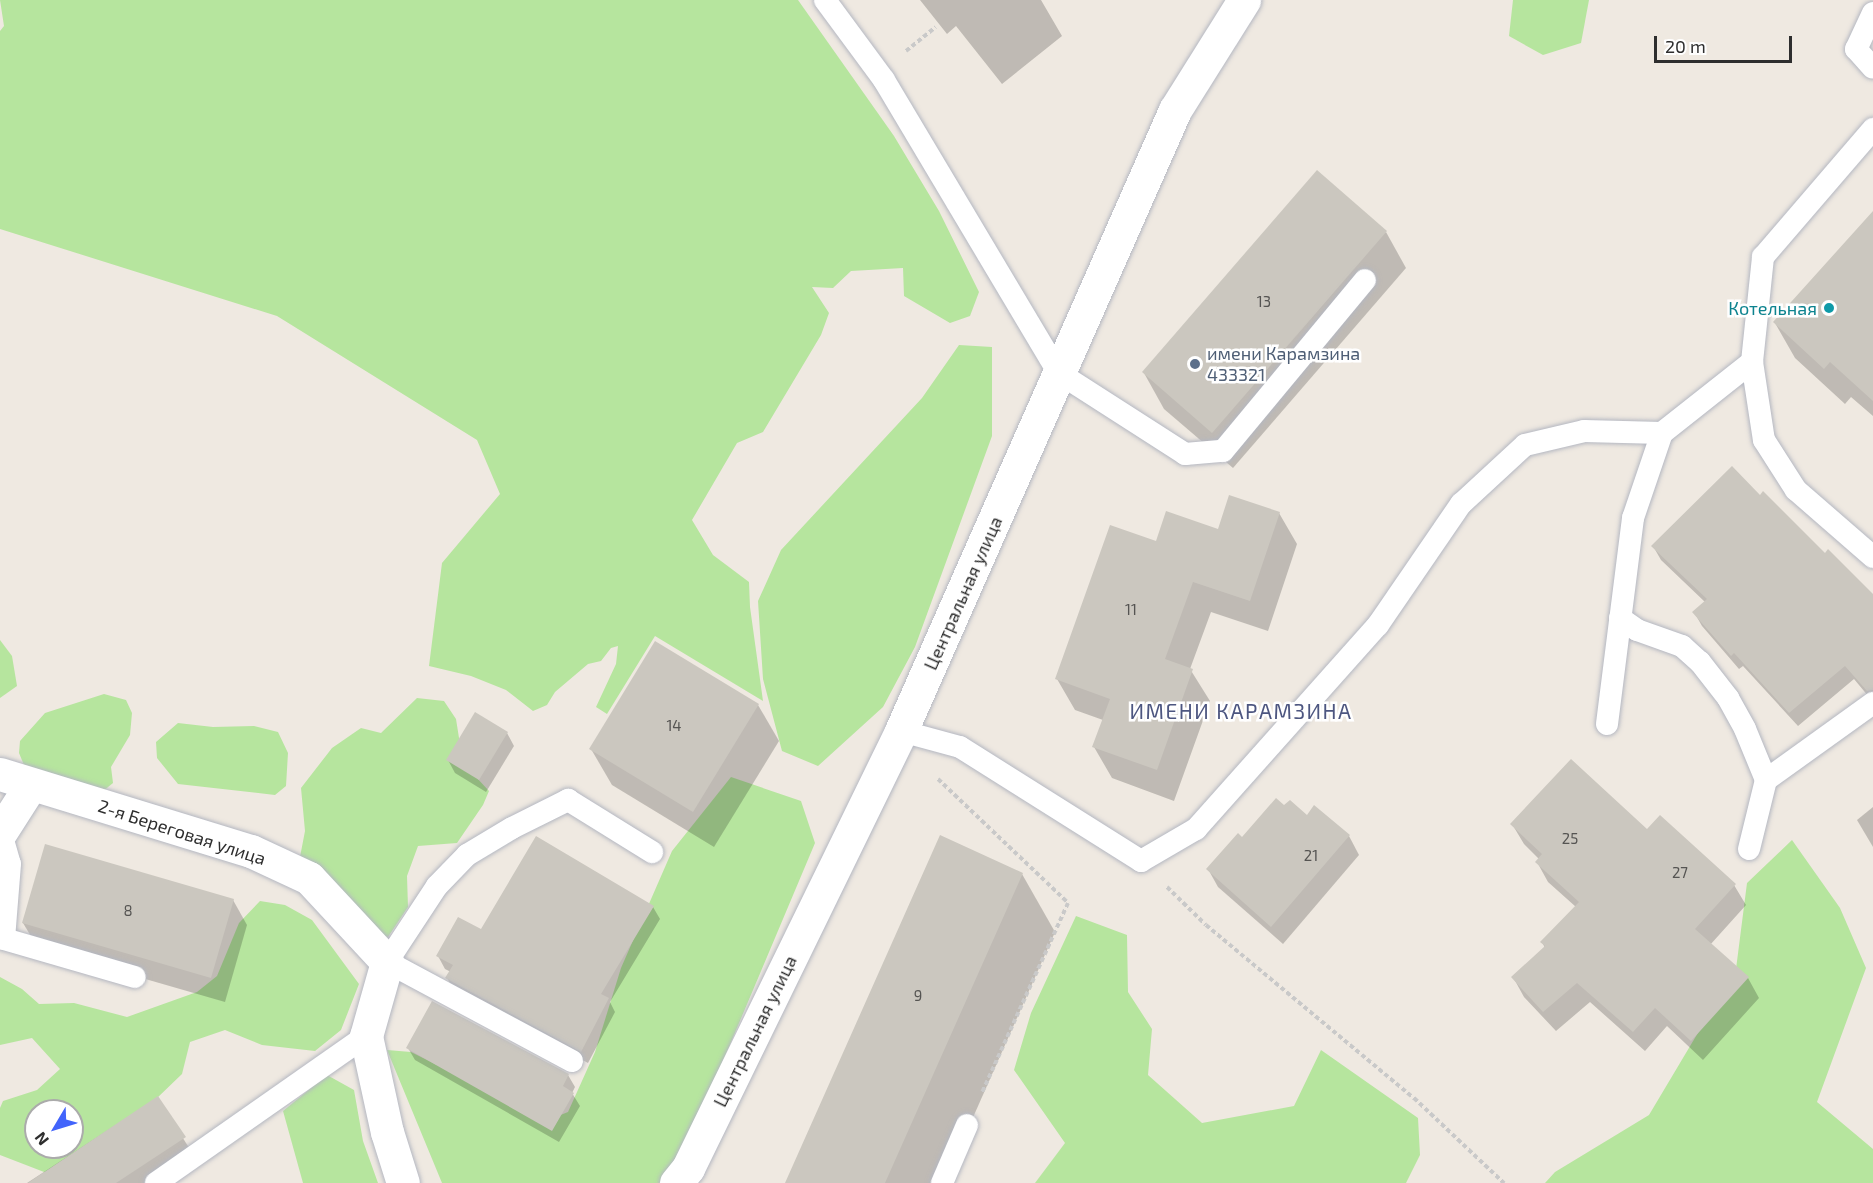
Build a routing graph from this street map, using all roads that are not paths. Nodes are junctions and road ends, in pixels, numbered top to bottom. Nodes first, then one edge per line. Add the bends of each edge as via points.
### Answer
1 (825, 0) edge
2 (1244, 0) edge
3 (1873, 13) edge
4 (1873, 68) edge
5 (1873, 129) edge
6 (1365, 280) dead end
7 (1752, 362) junction
8 (1059, 373) junction
9 (1662, 433) junction
10 (1873, 557) edge
11 (1620, 618) junction
12 (1873, 703) edge
13 (1607, 724) dead end
14 (901, 731) junction
15 (0, 774) edge
16 (1766, 780) junction
17 (30, 786) junction
18 (0, 833) edge
19 (1749, 849) dead end
20 (652, 852) dead end
21 (387, 962) junction
22 (135, 977) dead end
23 (366, 1036) junction
24 (572, 1060) dead end
25 (967, 1125) road end
26 (156, 1183) edge
27 (403, 1183) edge
28 (676, 1183) edge
29 (942, 1183) edge

1 - 8 lane via 884,80
2 - 8 street, Центральная улица via 1175,110
3 - 4 lane via 1856,49
5 - 7 lane via 1763,257
6 - 8 lane via 1223,451 1185,454
7 - 9 lane
7 - 10 lane via 1764,440 1796,490
8 - 14 street, Центральная улица
9 - 11 lane via 1633,518
9 - 14 lane via 1584,431 1525,445 1461,504 1378,625 1196,829 1141,861 960,747
11 - 13 lane
11 - 16 lane via 1637,630 1682,646 1700,662 1746,729
12 - 16 lane
14 - 28 street, Центральная улица via 688,1168
15 - 17 street, 2-я Береговая улица
16 - 19 lane
17 - 18 street
17 - 21 street, 2-я Береговая улица via 250,851 309,879
18 - 22 lane via 10,864 4,939
20 - 21 lane via 568,800 467,855 437,886
21 - 23 street
21 - 24 lane
23 - 26 lane
23 - 27 street via 387,1132
25 - 29 lane

